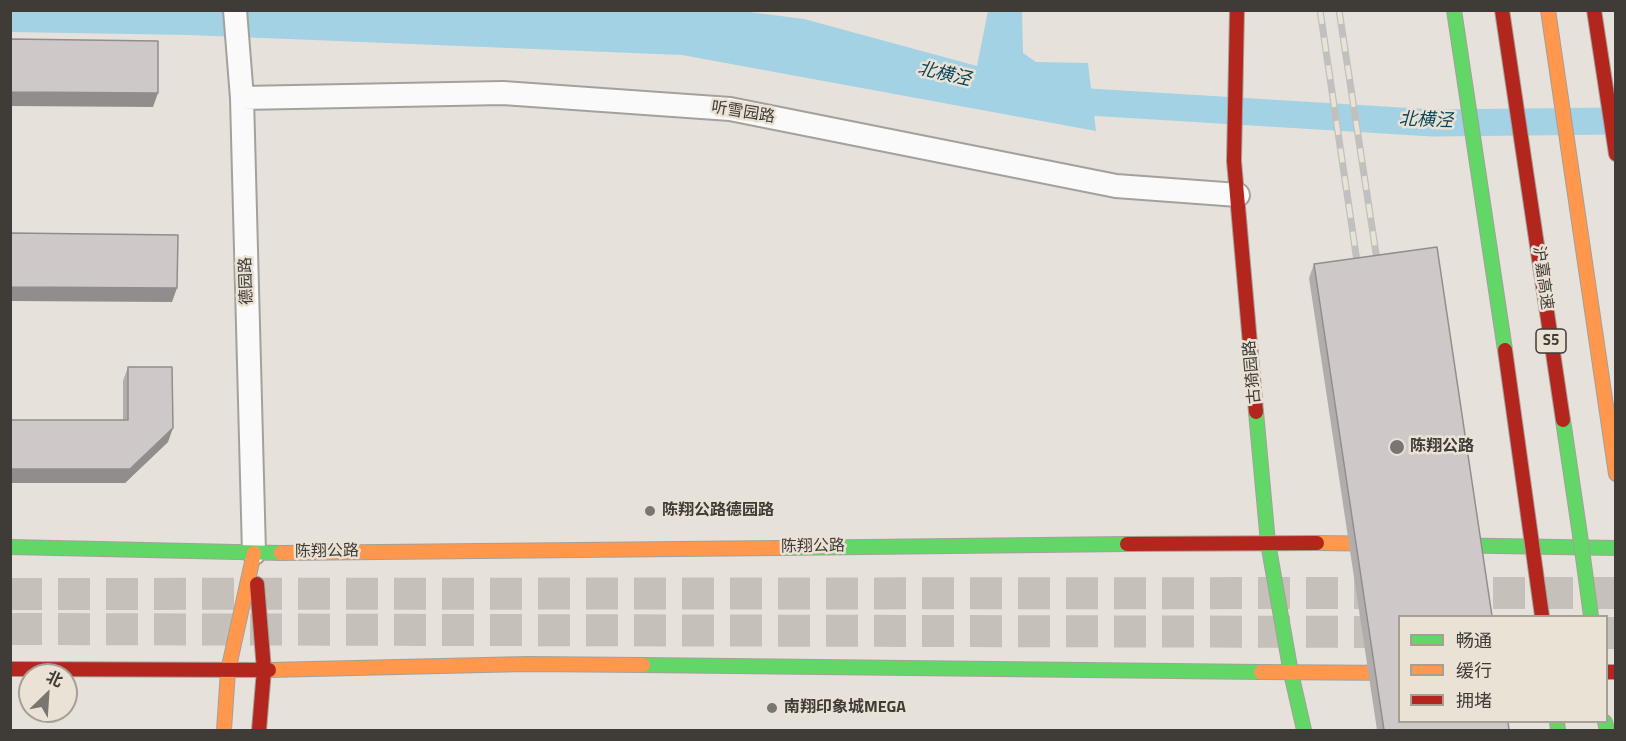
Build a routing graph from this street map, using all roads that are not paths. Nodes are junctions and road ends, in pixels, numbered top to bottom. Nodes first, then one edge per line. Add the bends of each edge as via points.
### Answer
1 (235, 10) edge
2 (1237, 10) edge
3 (1454, 10) edge
4 (1502, 10) edge
5 (1548, 10) edge
6 (1594, 10) edge
7 (242, 98) junction
8 (1616, 154) edge
9 (1238, 195) junction
10 (1616, 474) edge
11 (1268, 543) junction
12 (10, 547) edge
13 (1616, 548) edge
14 (254, 553) junction
15 (1542, 615) edge
16 (1591, 615) edge
17 (10, 669) edge
18 (264, 670) junction
19 (228, 671) junction
20 (1291, 673) junction
21 (1398, 673) edge
22 (224, 730) edge
23 (259, 730) edge
24 (1304, 730) edge

1 - 7 street, 德园路
2 - 9 main road, 古猗园路 via 1234,161
3 - 15 main road, bridge
4 - 16 main road, 沪嘉高速 / S5, bridge
5 - 10 main road
6 - 8 main road
7 - 9 street, 听雪园路 via 502,93 730,109 1116,186
7 - 14 street, 德园路
9 - 11 main road, 古猗园路
11 - 13 main road, 陈翔公路
11 - 14 main road, 陈翔公路
11 - 20 main road, 古猗园路
12 - 14 main road, 陈翔公路
14 - 18 main road, 德园路
14 - 19 main road, 德园路
17 - 19 main road
18 - 19 main road
18 - 20 main road via 526,664
18 - 23 main road, 德园路
19 - 22 main road, 德园路
20 - 21 main road
20 - 24 main road, 古猗园路

